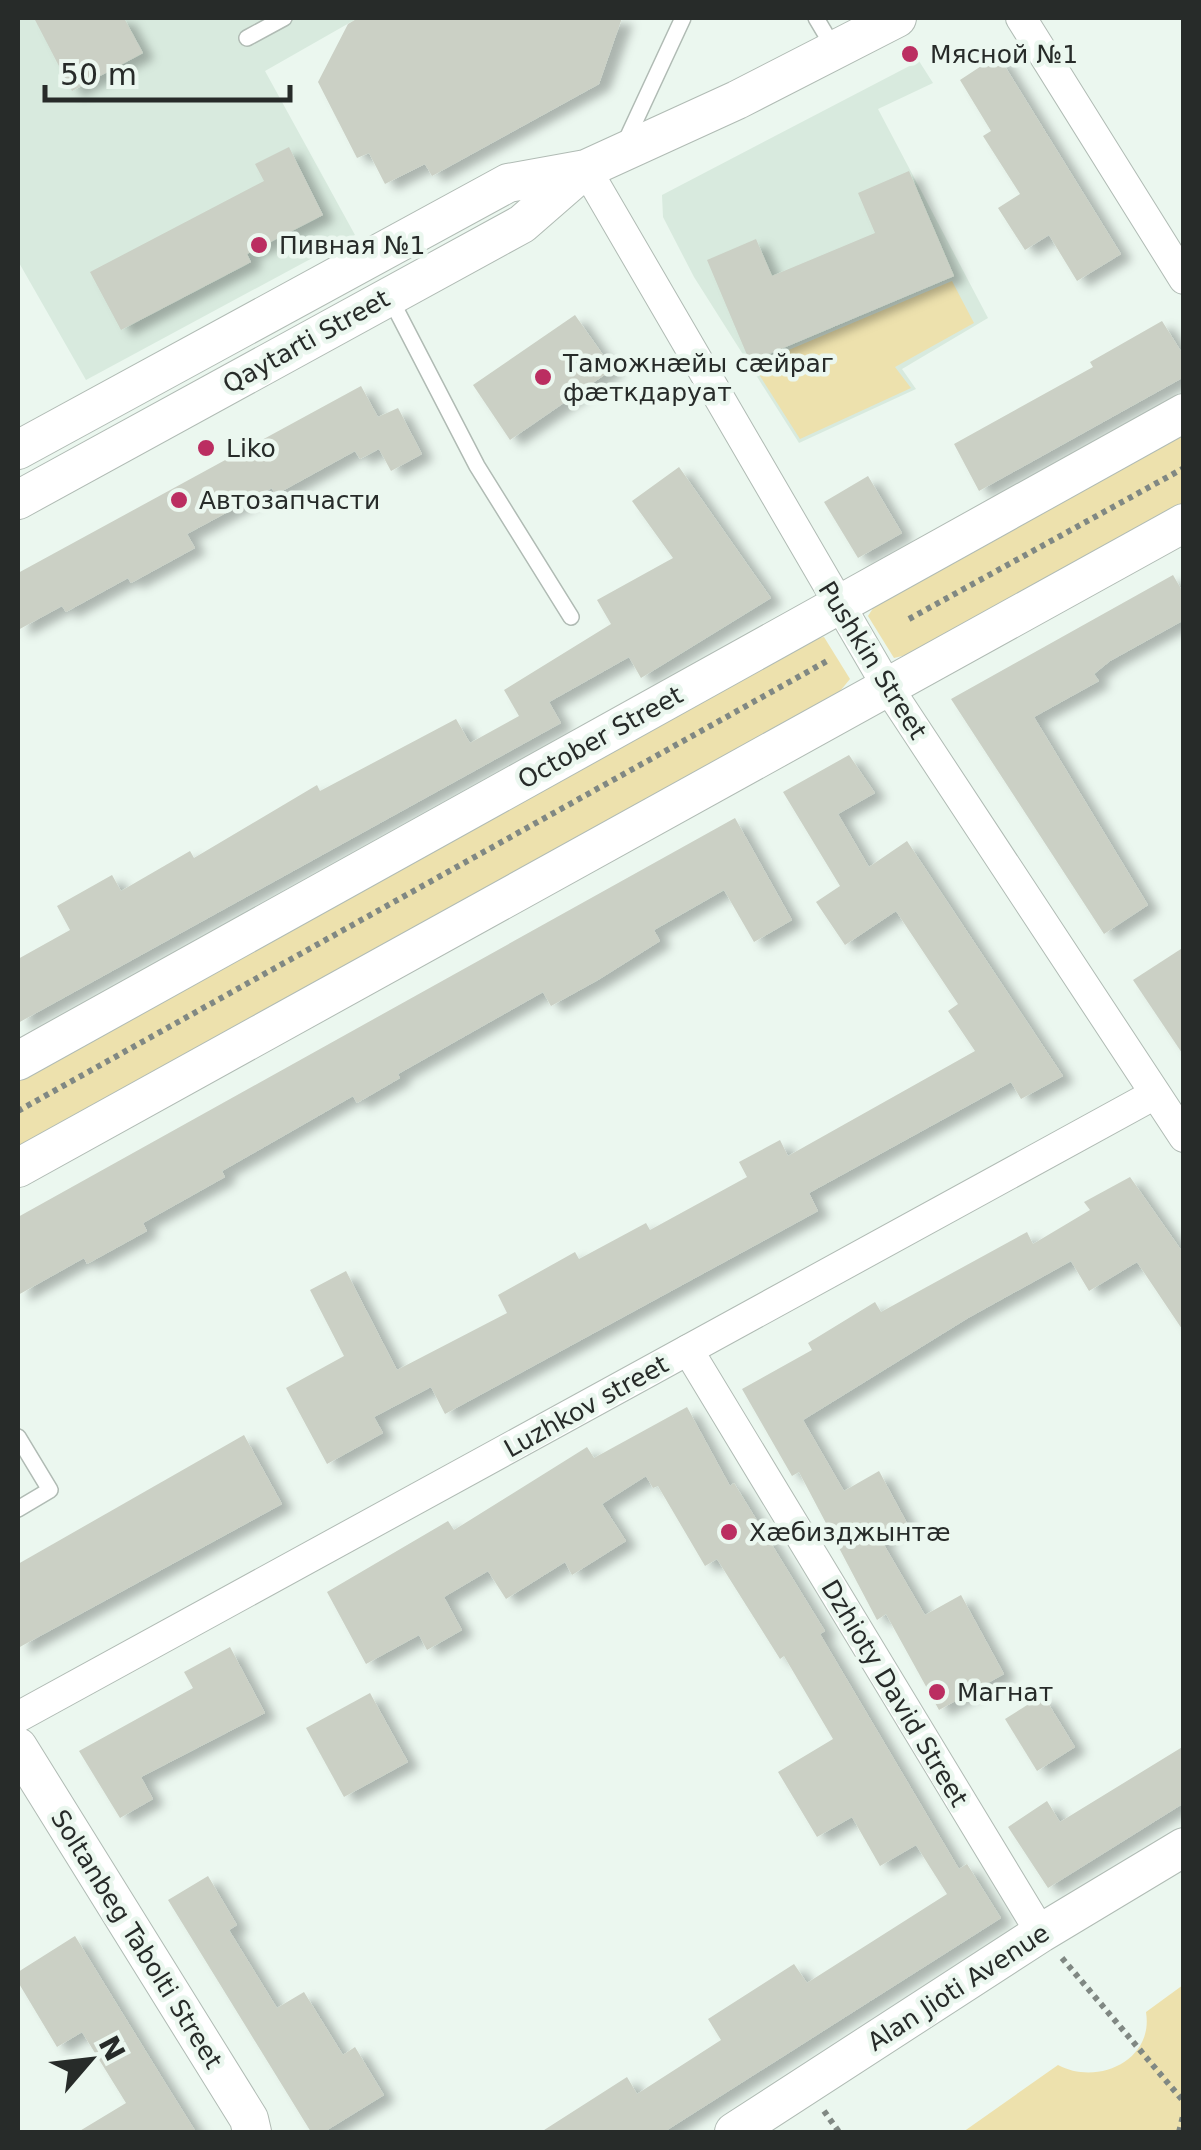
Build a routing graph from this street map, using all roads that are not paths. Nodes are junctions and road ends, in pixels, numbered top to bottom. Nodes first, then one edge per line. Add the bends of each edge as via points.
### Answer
1 (284, 18) edge
2 (682, 18) edge
3 (1020, 18) edge
4 (884, 20) edge
5 (825, 34) edge
6 (247, 38) dead end
7 (620, 153) junction
8 (586, 169) junction
9 (1184, 279) edge
10 (389, 296) junction
11 (1184, 413) edge
12 (18, 450) edge
13 (18, 500) edge
14 (1184, 522) edge
15 (838, 605) junction
16 (571, 617) dead end
17 (870, 695) junction
18 (18, 1062) edge
19 (1155, 1094) junction
20 (1184, 1137) edge
21 (18, 1168) edge
22 (688, 1350) junction
23 (18, 1437) edge
24 (18, 1508) edge
25 (18, 1718) edge
26 (18, 1747) edge
27 (1184, 1846) edge
28 (1040, 1933) junction
29 (252, 2132) edge
30 (734, 2132) edge

1 - 6 lane
2 - 7 lane
3 - 9 street
4 - 5 street, Qaytarti Street
5 - 7 street, Qaytarti Street
7 - 8 street, Qaytarti Street
8 - 10 street, Qaytarti Street via 522,224
8 - 12 street, Qaytarti Street via 508,183
8 - 15 street, Pushkin Street
10 - 13 street, Qaytarti Street
10 - 16 lane via 477,466
11 - 15 street, October Street
14 - 17 street
15 - 17 street, Pushkin Street
15 - 18 street, October Street
17 - 19 street, Pushkin Street
17 - 21 street
19 - 20 street, Pushkin Street
19 - 22 street, Luzhkov street
22 - 25 street, Luzhkov street
22 - 28 street, Dzhioty David Street
23 - 24 lane via 50,1490
26 - 29 street, Soltanbeg Tabolti Street
27 - 28 street, Alan Jioti Avenue
28 - 30 street, Alan Jioti Avenue

